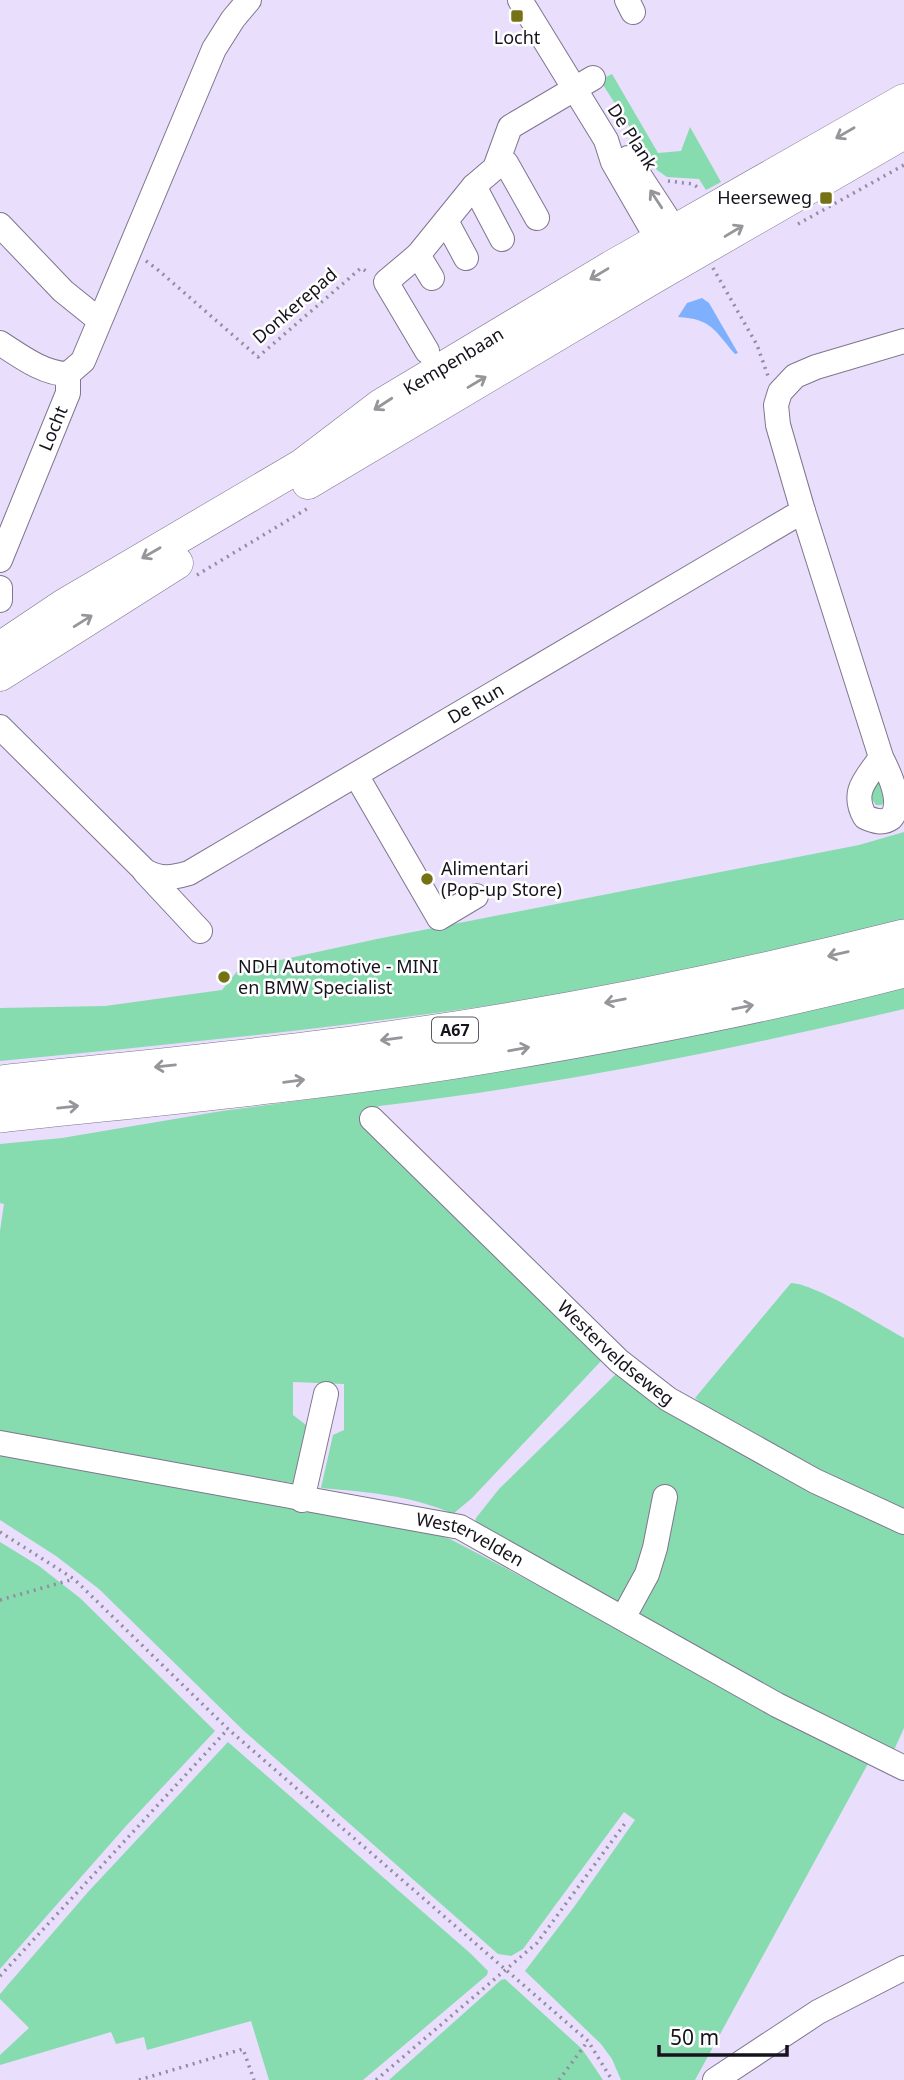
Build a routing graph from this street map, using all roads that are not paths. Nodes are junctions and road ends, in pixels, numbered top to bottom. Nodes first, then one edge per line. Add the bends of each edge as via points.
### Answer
1 (249, 0) edge
2 (524, 1) edge
3 (584, 83) junction
4 (904, 100) edge
5 (904, 133) edge
6 (500, 158) junction
7 (474, 186) junction
8 (537, 218) dead end
9 (446, 221) junction
10 (0, 225) edge
11 (667, 235) junction
12 (502, 239) dead end
13 (418, 255) junction
14 (466, 258) dead end
15 (698, 263) junction
16 (432, 278) dead end
17 (99, 320) junction
18 (904, 341) edge
19 (0, 344) edge
20 (427, 351) dead end
21 (68, 374) junction
22 (803, 511) junction
23 (0, 560) edge
24 (0, 588) edge
25 (0, 600) edge
26 (13, 648) edge
27 (0, 675) edge
28 (0, 727) edge
29 (881, 757) dead end
30 (356, 775) junction
31 (145, 871) junction
32 (476, 896) dead end
33 (200, 931) dead end
34 (904, 938) edge
35 (904, 969) edge
36 (0, 1084) edge
37 (0, 1114) edge
38 (372, 1119) dead end
39 (326, 1394) dead end
40 (0, 1443) edge
41 (665, 1497) dead end
42 (302, 1500) junction
43 (904, 1522) edge
44 (624, 1618) junction
45 (903, 1764) edge
46 (904, 1968) edge
47 (715, 2080) edge

1 - 17 street, Locht via 214,49
2 - 3 street, De Plank
3 - 6 street via 510,127
3 - 11 street, De Plank via 606,140 626,155
4 -> 11 main road, Kempenbaan
15 -> 5 main road, Kempenbaan
6 - 7 street
6 - 8 street
7 - 9 street
7 - 12 street
9 - 13 street
9 - 14 street
10 - 17 street via 63,291
11 - 15 street, De Plank
11 -> 26 main road, Kempenbaan via 381,405 302,465 64,605
13 - 16 street
13 - 20 street via 386,282
26 -> 15 main road, Kempenbaan
17 - 21 street, Locht via 83,361
18 - 22 street via 795,376 780,392 778,425
19 - 21 street via 30,362
21 - 23 street, Locht via 68,393
22 - 29 street
22 - 30 street, De Run
24 - 25 street
26 - 27 main road
28 - 31 street
30 - 31 street, De Run via 189,873 169,879
30 - 32 street via 439,918
31 - 33 street
34 -> 36 highway, A67 via 721,980 464,1028
37 -> 35 highway, A67 via 466,1058 757,1004
38 - 43 street, Westerveldseweg via 619,1361 668,1399 815,1481
39 - 42 street
40 - 42 street, Westervelden
41 - 44 street via 647,1574
42 - 44 street, Westervelden via 460,1527
44 - 45 street, Westervelden via 777,1705
46 - 47 street via 818,2012

